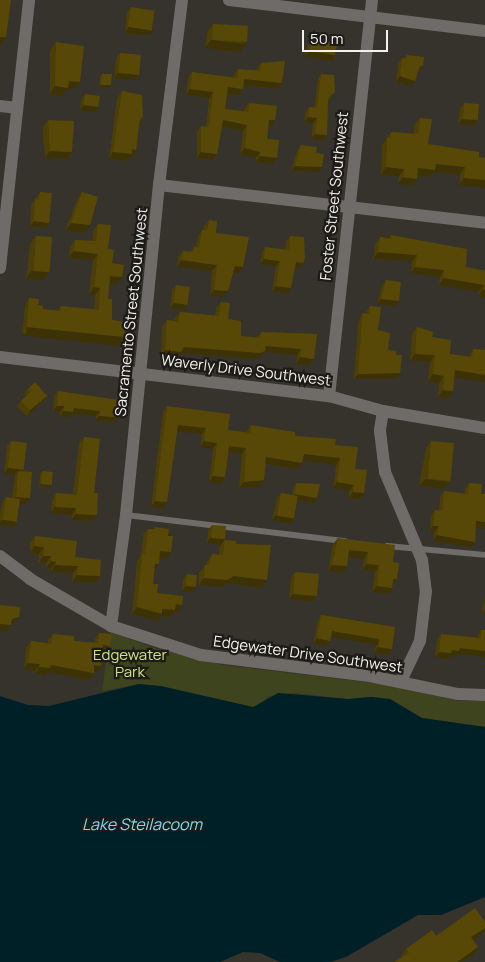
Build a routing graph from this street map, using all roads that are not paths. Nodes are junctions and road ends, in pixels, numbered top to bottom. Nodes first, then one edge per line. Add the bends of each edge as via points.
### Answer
1 (28, 0) edge
2 (182, 0) edge
3 (229, 0) edge
4 (372, 0) edge
5 (370, 17) junction
6 (485, 31) edge
7 (0, 106) edge
8 (17, 108) junction
9 (159, 185) junction
10 (350, 207) junction
11 (485, 223) edge
12 (0, 268) edge
13 (0, 356) edge
14 (142, 374) junction
15 (329, 396) junction
16 (383, 410) junction
17 (485, 428) edge
18 (126, 515) junction
19 (349, 542) edge
20 (378, 545) edge
21 (417, 550) junction
22 (0, 556) edge
23 (485, 556) edge
24 (111, 626) junction
25 (401, 681) junction
26 (485, 695) edge

1 - 8 street
2 - 9 street, Sacramento Street Southwest
3 - 5 street
4 - 5 street, Foster Street Southwest
5 - 6 street
5 - 10 street, Foster Street Southwest
7 - 8 street
8 - 12 street
9 - 10 street
9 - 14 street, Sacramento Street Southwest
10 - 11 street
10 - 15 street, Foster Street Southwest
13 - 14 street, Waverly Drive Southwest
14 - 15 street, Waverly Drive Southwest
14 - 18 street, Sacramento Street Southwest
15 - 16 street, Waverly Drive Southwest
16 - 17 street, Waverly Drive Southwest
16 - 21 street via 380,432 385,472
18 - 19 lane
18 - 24 street, Sacramento Street Southwest
20 - 21 lane
21 - 23 lane
21 - 25 street via 425,575 426,610 414,658
22 - 24 street, Edgewater Drive Southwest via 30,579
24 - 25 street, Edgewater Drive Southwest via 218,658
25 - 26 street, Edgewater Drive Southwest via 458,694

